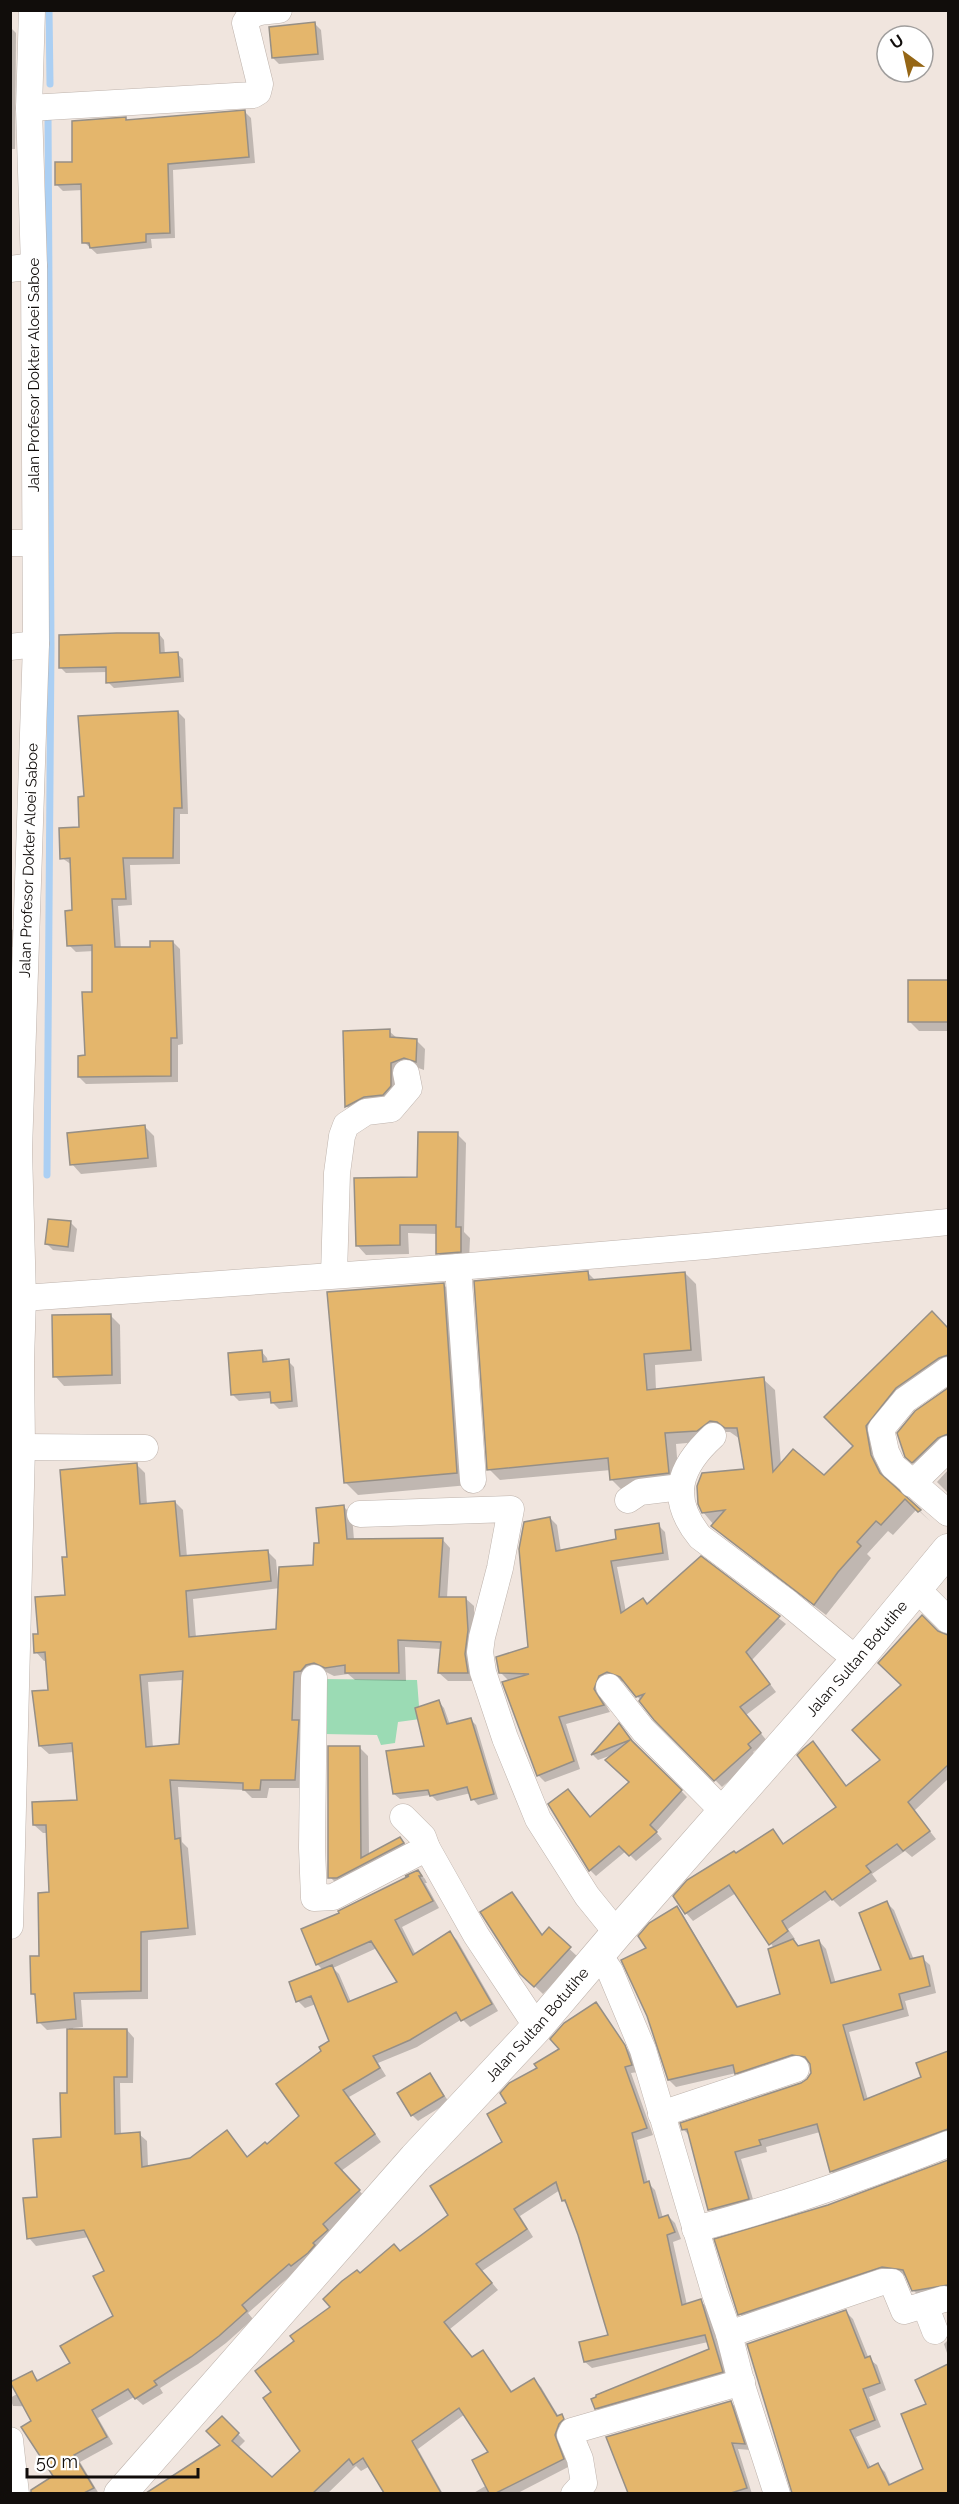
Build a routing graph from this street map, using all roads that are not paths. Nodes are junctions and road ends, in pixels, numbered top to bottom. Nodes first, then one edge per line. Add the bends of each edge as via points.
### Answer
1 (32, 10) edge
2 (279, 10) edge
3 (29, 108) junction
4 (22, 267) edge
5 (23, 543) edge
6 (36, 644) junction
7 (10, 647) edge
8 (406, 1073) dead end
9 (948, 1222) edge
10 (458, 1267) junction
11 (334, 1275) junction
12 (23, 1298) junction
13 (948, 1370) edge
14 (713, 1436) dead end
15 (22, 1447) junction
16 (145, 1448) dead end
17 (948, 1449) edge
18 (473, 1480) dead end
19 (912, 1484) junction
20 (681, 1487) junction
21 (628, 1500) dead end
22 (948, 1513) edge
23 (360, 1514) dead end
24 (948, 1550) edge
25 (917, 1589) junction
26 (948, 1620) edge
27 (857, 1660) junction
28 (314, 1678) dead end
29 (609, 1687) dead end
30 (723, 1811) junction
31 (403, 1817) dead end
32 (427, 1848) junction
33 (10, 1926) edge
34 (608, 1944) junction
35 (537, 2027) junction
36 (796, 2069) dead end
37 (661, 2114) junction
38 (948, 2144) edge
39 (695, 2229) junction
40 (935, 2331) dead end
41 (729, 2334) junction
42 (742, 2382) junction
43 (10, 2440) edge
44 (16, 2493) edge
45 (120, 2493) edge
46 (574, 2493) edge
47 (777, 2493) edge

1 - 3 street, Jalan Profesor Dokter Aloei Saboe
2 - 3 street via 255,13 246,23 260,84 253,95
3 - 4 street, Jalan Profesor Dokter Aloei Saboe
4 - 5 street, Jalan Profesor Dokter Aloei Saboe
5 - 6 street, Jalan Profesor Dokter Aloei Saboe
6 - 7 street
6 - 12 street, Jalan Profesor Dokter Aloei Saboe via 19,1150
8 - 11 street via 409,1088 399,1102 391,1109 357,1117 346,1125 342,1136
9 - 10 street
10 - 11 street
10 - 18 street
11 - 12 street
12 - 15 street, Jalan Profesor Dokter Aloei Saboe
13 - 19 street via 905,1400 881,1429 890,1459
14 - 20 street via 686,1466
15 - 16 street
15 - 33 street, Jalan Profesor Dokter Aloei Saboe
17 - 19 street
19 - 22 street
20 - 21 street via 640,1492
20 - 27 street via 682,1504 700,1537
23 - 34 street via 511,1509 482,1637 483,1672 538,1819 587,1896
24 - 25 main road, Jalan Sultan Botutihe
25 - 26 street
25 - 27 main road, Jalan Sultan Botutihe
27 - 30 main road, Jalan Sultan Botutihe
28 - 32 street via 314,1898 333,1897
29 - 30 street via 643,1730
30 - 34 main road, Jalan Sultan Botutihe
31 - 32 street via 423,1837
32 - 35 street via 476,1935
34 - 35 main road, Jalan Sultan Botutihe
34 - 37 street via 610,1971 633,2022
35 - 45 main road, Jalan Sultan Botutihe via 415,2158
36 - 37 street
37 - 39 street
38 - 39 street via 761,2213
39 - 41 street
40 - 41 street via 935,2302 904,2311 892,2282 882,2282
41 - 42 street
42 - 46 street via 572,2432 584,2483
42 - 47 street
43 - 44 street

